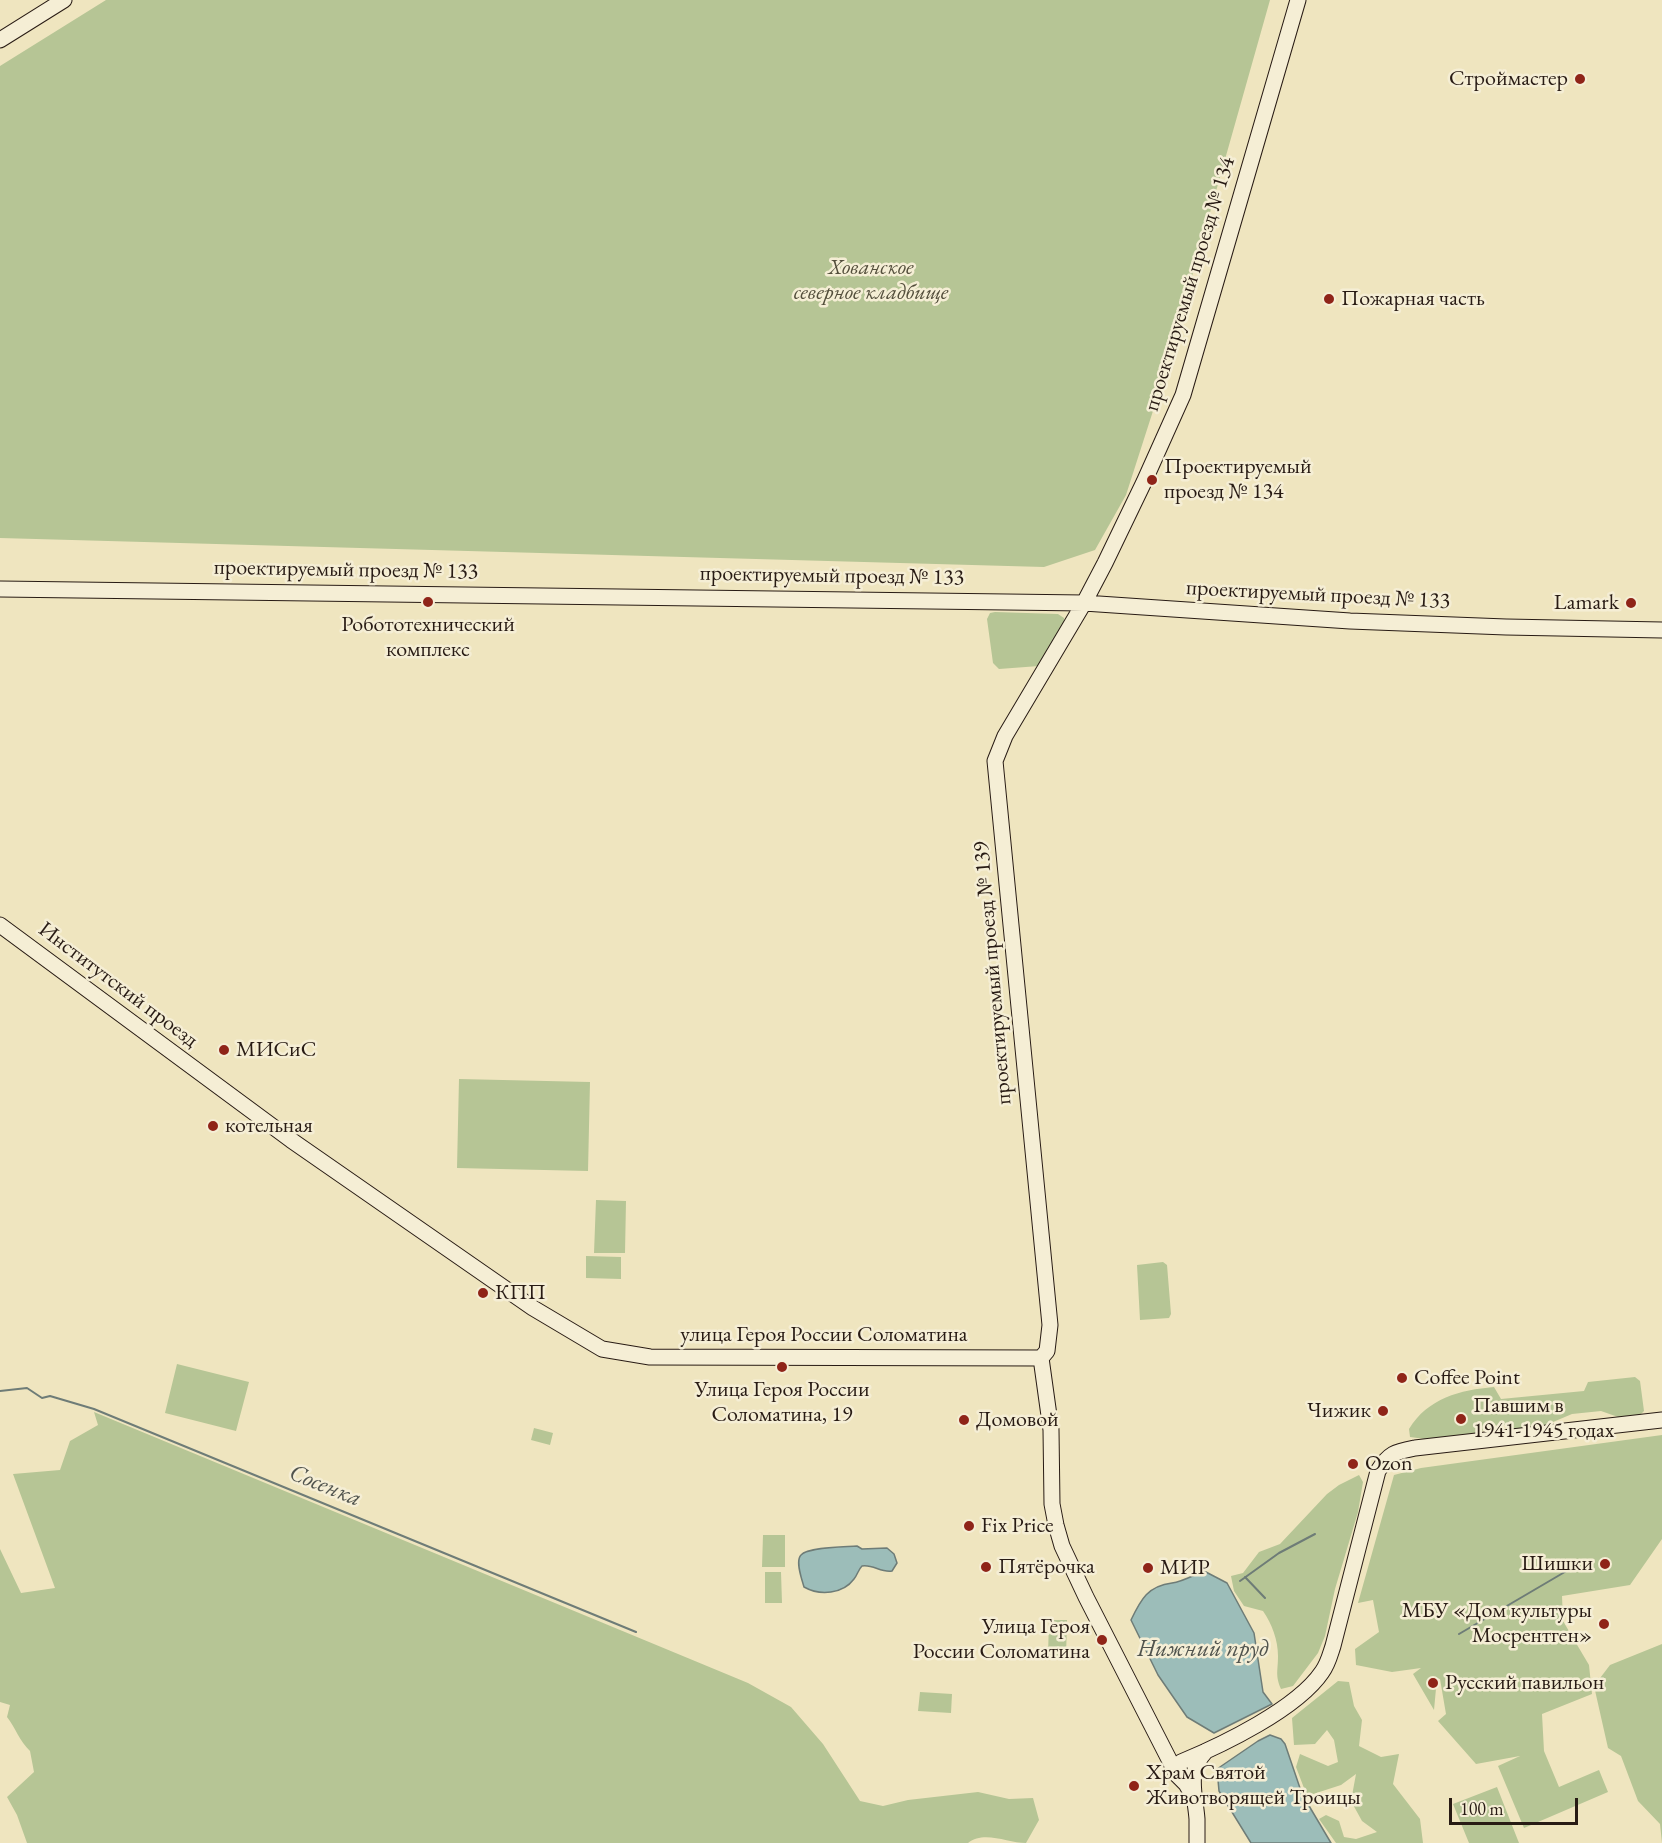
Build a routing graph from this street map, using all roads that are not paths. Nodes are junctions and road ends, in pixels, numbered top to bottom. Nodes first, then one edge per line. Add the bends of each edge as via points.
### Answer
1 (64, 0) edge
2 (1298, 0) edge
3 (0, 40) edge
4 (0, 589) edge
5 (1084, 603) junction
6 (1662, 630) edge
7 (0, 925) edge
8 (268, 1123) joint
9 (1041, 1358) junction
10 (1662, 1420) edge
11 (1185, 1770) junction
12 (1197, 1843) edge

1 - 3 street
2 - 5 street, проектируемый проезд № 134 via 1183,395
4 - 5 street, проектируемый проезд № 133
5 - 6 street, проектируемый проезд № 133 via 1350,621
5 - 9 street, проектируемый проезд № 139 via 1005,736 995,761 1050,1325 1047,1351
7 - 8 street, Институтский проезд
8 - 9 street, улица Героя России Соломатина via 533,1308 602,1349 650,1357
9 - 11 street via 1051,1430 1052,1504 1059,1535 1086,1597 1161,1742
10 - 11 street via 1415,1448 1386,1458 1378,1471 1323,1672 1273,1716 1209,1749
11 - 12 street via 1197,1819

